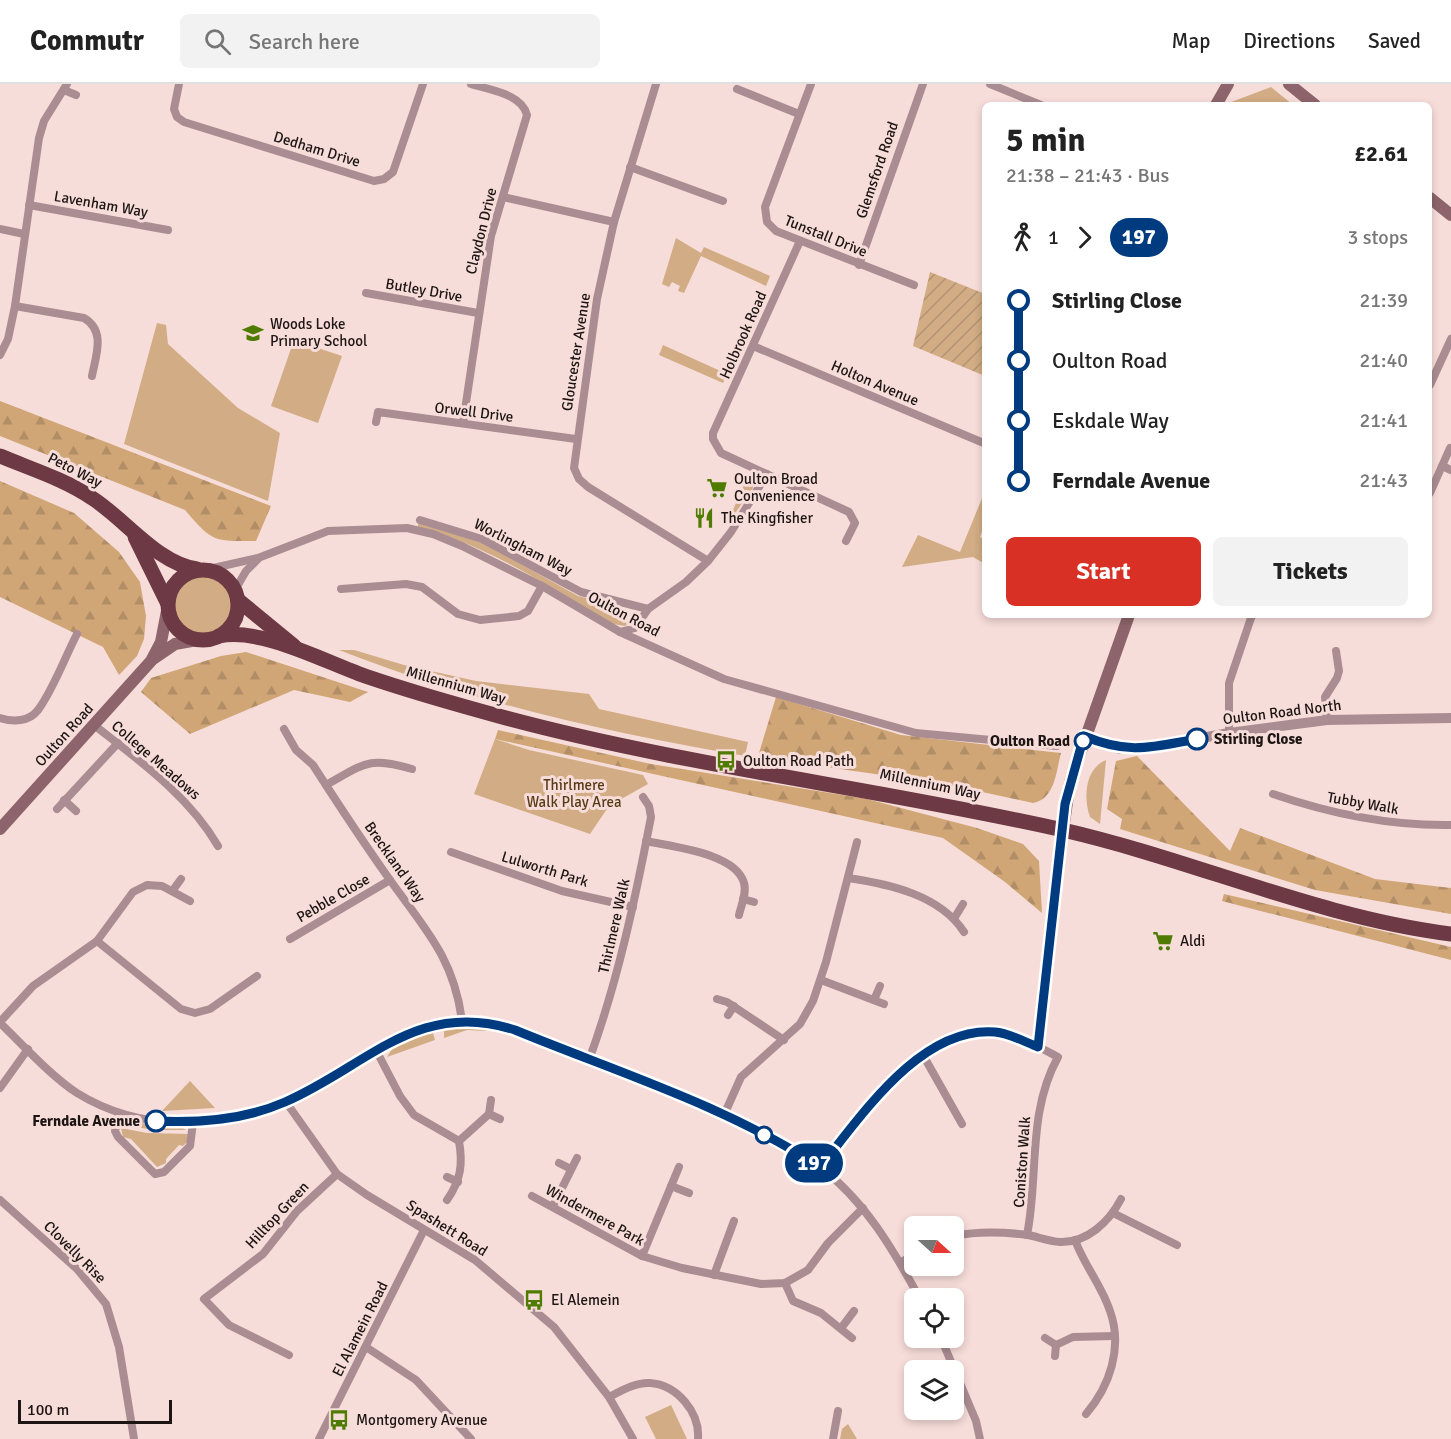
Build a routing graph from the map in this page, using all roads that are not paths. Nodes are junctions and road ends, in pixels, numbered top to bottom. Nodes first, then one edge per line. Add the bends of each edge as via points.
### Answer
1 (179, 84) edge
2 (423, 84) edge
3 (471, 84) edge
4 (656, 84) edge
5 (811, 84) edge
6 (922, 84) edge
7 (990, 84) edge
8 (1223, 84) edge
9 (1228, 84) edge
10 (1289, 84) edge
11 (65, 87) edge
12 (737, 89) dead end
13 (76, 95) dead end
14 (1034, 102) edge
15 (1217, 102) edge
16 (1311, 102) edge
17 (799, 114) junction
18 (630, 167) junction
19 (502, 197) junction
20 (1432, 200) edge
21 (723, 201) dead end
22 (29, 205) junction
23 (1451, 215) edge
24 (614, 222) junction
25 (0, 229) edge
26 (168, 230) dead end
27 (24, 234) junction
28 (800, 241) junction
29 (859, 265) junction
30 (915, 285) dead end
31 (366, 293) dead end
32 (15, 306) junction
33 (478, 313) junction
34 (1451, 339) edge
35 (753, 346) junction
36 (0, 355) edge
37 (92, 376) dead end
38 (1432, 381) edge
39 (376, 422) dead end
40 (463, 423) junction
41 (576, 439) junction
42 (982, 442) edge
43 (1450, 448) edge
44 (0, 456) edge
45 (1442, 466) junction
46 (1451, 470) edge
47 (767, 474) junction
48 (1432, 488) edge
49 (420, 519) dead end
50 (129, 527) junction
51 (846, 541) dead end
52 (258, 558) junction
53 (708, 561) junction
54 (203, 569) junction
55 (542, 586) junction
56 (341, 589) dead end
57 (237, 595) junction
58 (167, 607) junction
59 (648, 609) junction
60 (1128, 618) edge
61 (1251, 618) edge
62 (620, 632) junction
63 (77, 634) dead end
64 (219, 636) junction
65 (197, 640) junction
66 (296, 648) junction
67 (1336, 651) dead end
68 (150, 661) junction
69 (0, 718) edge
70 (1451, 718) edge
71 (1327, 720) junction
72 (94, 725) junction
73 (284, 729) dead end
74 (1229, 733) junction
75 (1084, 736) junction
76 (118, 743) junction
77 (1057, 746) dead end
78 (412, 769) dead end
79 (326, 784) junction
80 (1273, 794) dead end
81 (643, 797) dead end
82 (64, 800) junction
83 (57, 809) dead end
84 (76, 811) dead end
85 (1451, 825) edge
86 (0, 829) edge
87 (1063, 830) junction
88 (646, 841) junction
89 (857, 842) dead end
90 (218, 846) dead end
91 (452, 852) dead end
92 (848, 878) junction
93 (181, 879) dead end
94 (390, 880) junction
95 (173, 890) junction
96 (743, 899) junction
97 (190, 901) dead end
98 (754, 902) dead end
99 (963, 904) dead end
100 (633, 907) junction
101 (739, 915) dead end
102 (955, 917) junction
103 (964, 932) dead end
104 (1451, 934) edge
105 (290, 939) dead end
106 (97, 941) junction
107 (257, 976) dead end
108 (821, 980) junction
109 (880, 986) dead end
110 (717, 999) dead end
111 (874, 1000) junction
112 (884, 1004) dead end
113 (734, 1006) junction
114 (728, 1015) dead end
115 (462, 1021) junction
116 (0, 1022) edge
117 (784, 1041) junction
118 (1038, 1047) junction
119 (28, 1049) junction
120 (376, 1050) junction
121 (923, 1055) junction
122 (589, 1060) junction
123 (0, 1088) edge
124 (491, 1100) dead end
125 (286, 1102) junction
126 (489, 1114) junction
127 (119, 1115) junction
128 (724, 1115) junction
129 (500, 1119) dead end
130 (193, 1123) junction
131 (963, 1124) dead end
132 (459, 1141) junction
133 (577, 1158) dead end
134 (558, 1163) dead end
135 (679, 1167) dead end
136 (820, 1167) junction
137 (571, 1169) junction
138 (337, 1174) junction
139 (447, 1177) dead end
140 (458, 1182) junction
141 (671, 1186) junction
142 (689, 1193) dead end
143 (532, 1196) dead end
144 (1121, 1199) dead end
145 (0, 1200) edge
146 (447, 1200) dead end
147 (553, 1206) junction
148 (863, 1208) junction
149 (1113, 1213) junction
150 (734, 1221) dead end
151 (424, 1230) junction
152 (964, 1235) edge
153 (1027, 1235) junction
154 (1075, 1240) junction
155 (1177, 1245) dead end
156 (642, 1256) junction
157 (904, 1261) edge
158 (900, 1263) junction
159 (714, 1275) junction
160 (785, 1283) junction
161 (914, 1288) edge
162 (854, 1311) dead end
163 (842, 1327) junction
164 (1114, 1336) junction
165 (852, 1338) dead end
166 (1045, 1338) dead end
167 (1056, 1345) junction
168 (366, 1347) junction
169 (945, 1348) edge
170 (289, 1355) dead end
171 (1055, 1356) dead end
172 (609, 1397) junction
173 (838, 1411) dead end
174 (1086, 1414) dead end
175 (631, 1438) edge
176 (134, 1439) edge
177 (318, 1439) edge
178 (471, 1439) edge
179 (698, 1439) edge
180 (833, 1439) edge
181 (980, 1439) edge

1 - 2 street, Dedham Drive via 174,109 184,122 375,181 393,172
3 - 19 street, Claydon Drive via 519,100 525,106 525,127
4 - 18 street, Gloucester Avenue
5 - 17 street, Tunstall Drive
6 - 29 street, Glemsford Road
7 - 14 street
8 - 15 main road
9 - 15 main road
10 - 16 main road
11 - 13 street
11 - 22 street via 44,121
12 - 17 street
17 - 28 street, Tunstall Drive via 765,211 767,222 776,231
18 - 21 street
18 - 24 street, Gloucester Avenue
19 - 24 street
19 - 33 street, Claydon Drive
20 - 23 main road
22 - 26 street, Lavenham Way
22 - 27 street
24 - 41 street, Gloucester Avenue via 597,299
25 - 27 street
27 - 32 street
28 - 29 street, Tunstall Drive
28 - 35 street, Holbrook Road
29 - 30 street, Tunstall Drive
31 - 33 street, Butley Drive
32 - 36 street
32 - 37 street via 92,322 99,339
33 - 40 street, Claydon Drive
34 - 38 street
35 - 42 street, Holton Avenue
35 - 47 street, Holbrook Road via 713,439 721,453
39 - 40 street, Orwell Drive via 378,412
40 - 41 street, Orwell Drive
41 - 53 street, Gloucester Avenue via 574,468 584,483
43 - 45 street
44 - 50 highway, Peto Way via 90,496
45 - 46 street
45 - 48 street
47 - 51 street via 849,512 855,523
47 - 53 street
49 - 59 street, Worlingham Way via 482,539 581,592
50 - 54 highway, Peto Way via 174,563
50 - 58 highway, Peto Way
52 - 54 street, Oulton Road
52 - 55 street, Oulton Road via 328,531 407,528 462,546
52 - 57 street via 246,571
53 - 59 street
54 - 57 highway via 225,577
54 - 58 highway via 188,572 173,584
55 - 56 street via 528,611 519,616 480,620 458,614 430,593 406,584
55 - 62 street, Oulton Road
57 - 64 highway via 232,625
57 - 66 highway, Millennium Way
58 - 65 highway via 170,620 181,633
58 - 68 main road, Oulton Road via 161,642
59 - 62 street via 635,628
60 - 75 main road
61 - 74 street via 1229,682
62 - 77 street, Oulton Road via 724,679 866,720 916,733
63 - 69 street via 38,711 25,719
64 - 65 highway
64 - 66 highway, Millennium Way via 234,633
65 - 68 main road, Oulton Road via 175,644
66 - 87 highway, Millennium Way via 451,704 620,747 846,786
67 - 71 street via 1339,671 1325,697
68 - 72 main road, Oulton Road
70 - 71 street, Oulton Road North
71 - 74 street, Oulton Road North
72 - 76 street, College Meadows
72 - 86 main road, Oulton Road
73 - 79 street, Breckland Way via 296,750
74 - 75 street, Oulton Road North via 1141,749 1120,749
75 - 87 main road via 1070,782
76 - 82 street
76 - 90 street, College Meadows via 199,815
78 - 79 street via 384,760 366,763
79 - 94 street, Breckland Way
80 - 85 street, Tubby Walk via 1313,808 1365,819
81 - 88 street, Thirlmere Walk via 651,817
82 - 83 street
82 - 84 street
87 - 104 highway, Millennium Way via 1313,905 1407,928
87 - 118 street
88 - 96 street via 722,859 738,871 745,885
88 - 100 street, Thirlmere Walk
89 - 92 street
91 - 100 street, Lulworth Park via 536,883
92 - 102 street via 904,890
92 - 108 street
93 - 95 street
94 - 105 street, Pebble Close
94 - 115 street, Breckland Way via 424,925 452,973
95 - 97 street
95 - 106 street via 147,885 133,892
96 - 98 street
96 - 101 street
99 - 102 street
100 - 122 street, Thirlmere Walk via 611,999
102 - 103 street
106 - 107 street via 181,1009 195,1013 210,1009
106 - 116 street via 33,986
108 - 111 street
108 - 117 street via 800,1024
109 - 111 street
110 - 113 street
111 - 112 street
113 - 114 street
113 - 117 street
115 - 120 street via 417,1029
115 - 122 street via 499,1024
116 - 119 street
117 - 128 street via 741,1077
118 - 121 street via 995,1032 972,1034
118 - 153 street, Coniston Walk via 1058,1057 1046,1078 1037,1116
119 - 123 street
119 - 127 street via 76,1092
120 - 125 street
120 - 132 street via 414,1115
121 - 131 street
121 - 136 street via 876,1099
122 - 128 street
124 - 126 street
125 - 130 street via 248,1115
125 - 138 street, Spashett Road
126 - 129 street
126 - 132 street
127 - 130 street
127 - 130 street via 115,1131 118,1137 155,1174 164,1172 190,1146
128 - 136 street
132 - 140 street via 463,1159
133 - 137 street
134 - 137 street
135 - 141 street
136 - 148 street
137 - 147 street
138 - 151 street, Spashett Road
138 - 170 street, Hilltop Green via 297,1211 262,1254 204,1299 228,1324
139 - 140 street
140 - 146 street
141 - 142 street
141 - 156 street
143 - 147 street, Windermere Park
144 - 149 street
145 - 176 street, Clovelly Rise via 70,1261 106,1304 123,1367
147 - 156 street, Windermere Park
148 - 158 street
148 - 160 street via 808,1270
149 - 154 street via 1097,1229
149 - 155 street
150 - 159 street
151 - 168 street, El Alamein Road
151 - 172 street, Spashett Road via 475,1260 554,1327
152 - 153 street
153 - 154 street via 1059,1242
154 - 164 street via 1110,1310
156 - 159 street, Windermere Park
157 - 158 street
158 - 161 street
159 - 160 street, Windermere Park via 761,1284
160 - 163 street via 793,1301
162 - 163 street
163 - 165 street
164 - 167 street via 1073,1337
164 - 174 street via 1109,1377
166 - 167 street
167 - 171 street
168 - 177 street, El Alamein Road
168 - 178 street via 416,1380
169 - 181 street
172 - 175 street, Spashett Road
172 - 179 street via 648,1382 669,1388 686,1402 697,1421
173 - 180 street

